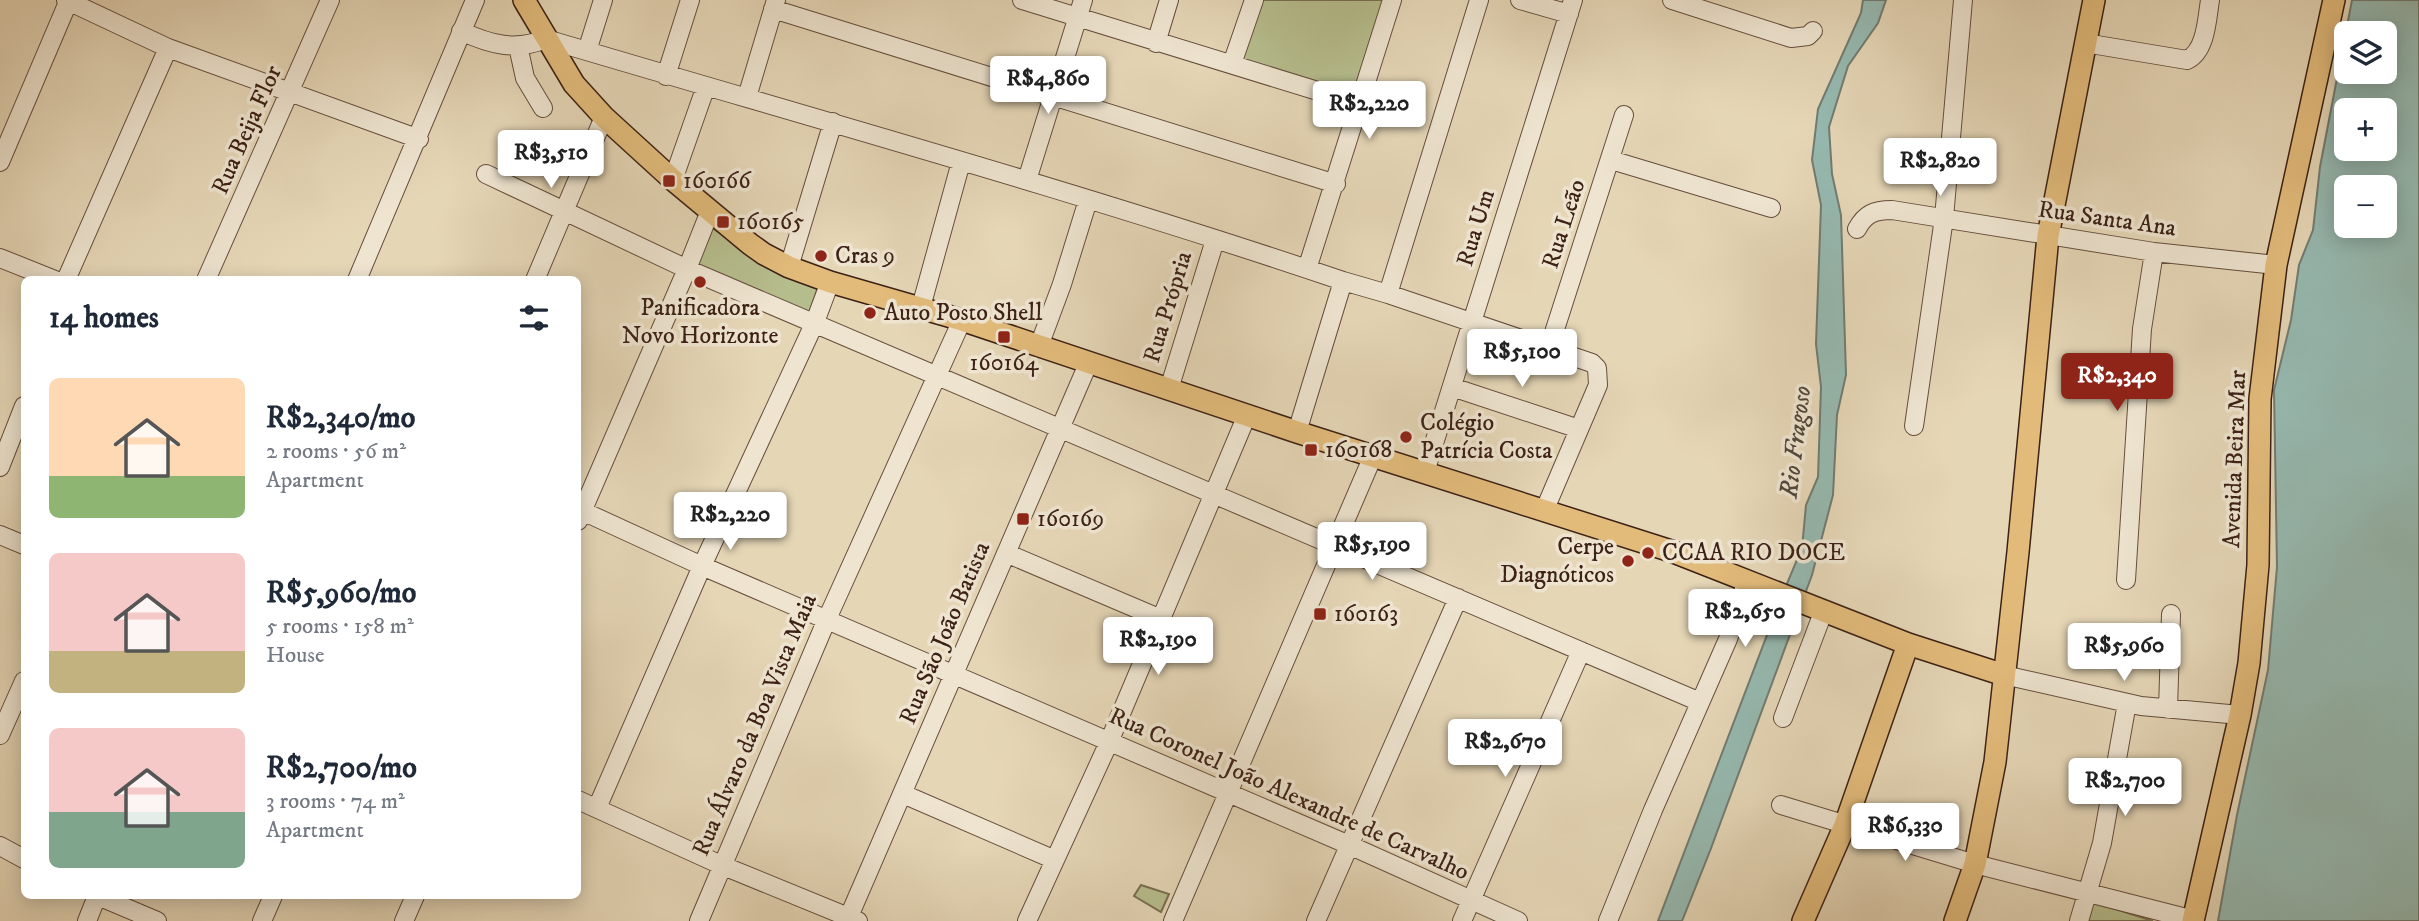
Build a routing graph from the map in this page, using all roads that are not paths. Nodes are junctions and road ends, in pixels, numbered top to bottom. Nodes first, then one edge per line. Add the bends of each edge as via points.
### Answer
1 (68, 0) edge
2 (330, 0) edge
3 (475, 0) edge
4 (524, 0) edge
5 (603, 0) edge
6 (690, 0) edge
7 (1022, 0) edge
8 (1083, 0) edge
9 (1169, 0) edge
10 (1254, 0) edge
11 (1392, 0) edge
12 (1479, 0) edge
13 (1520, 0) edge
14 (1672, 0) edge
15 (1963, 0) edge
16 (2094, 0) edge
17 (2210, 0) edge
18 (2334, 0) edge
19 (775, 5) edge
20 (1571, 7) edge
21 (1077, 18) junction
22 (461, 31) junction
23 (1813, 31) dead end
24 (547, 39) junction
25 (1156, 43) junction
26 (2085, 43) junction
27 (518, 46) junction
28 (168, 48) junction
29 (587, 51) junction
30 (1232, 64) junction
31 (666, 76) junction
32 (706, 86) junction
33 (290, 93) junction
34 (747, 97) junction
35 (1053, 97) junction
36 (1360, 104) junction
37 (542, 108) dead end
38 (1625, 115) dead end
39 (604, 117) junction
40 (834, 122) junction
41 (418, 139) junction
42 (1611, 160) junction
43 (0, 162) edge
44 (961, 162) junction
45 (486, 174) dead end
46 (673, 180) junction
47 (1027, 180) junction
48 (1336, 184) junction
49 (1087, 200) junction
50 (1771, 208) dead end
51 (564, 210) junction
52 (710, 211) junction
53 (1944, 218) junction
54 (1857, 229) dead end
55 (2048, 236) junction
56 (1215, 240) junction
57 (2154, 252) junction
58 (0, 258) edge
59 (2276, 265) junction
60 (789, 267) junction
61 (688, 269) junction
62 (1307, 269) junction
63 (45, 276) edge
64 (68, 276) edge
65 (208, 276) edge
66 (359, 276) edge
67 (537, 276) edge
68 (1343, 281) junction
69 (831, 282) junction
70 (1388, 294) junction
71 (921, 307) junction
72 (962, 320) junction
73 (816, 322) junction
74 (1472, 323) junction
75 (1039, 346) junction
76 (1549, 348) junction
77 (1088, 364) junction
78 (937, 375) junction
79 (1452, 387) junction
80 (1169, 389) junction
81 (21, 414) edge
82 (1247, 415) junction
83 (1914, 426) dead end
84 (1059, 427) junction
85 (1579, 429) junction
86 (1297, 432) junction
87 (1373, 456) junction
88 (0, 467) edge
89 (1425, 472) junction
90 (1215, 494) junction
91 (1545, 509) junction
92 (581, 510) edge
93 (581, 515) edge
94 (0, 535) edge
95 (21, 544) edge
96 (1336, 546) junction
97 (1006, 553) junction
98 (702, 566) junction
99 (1747, 580) junction
100 (2126, 580) dead end
101 (1458, 598) junction
102 (1818, 608) junction
103 (2171, 614) dead end
104 (827, 619) junction
105 (1161, 620) junction
106 (1908, 644) junction
107 (1581, 651) junction
108 (954, 675) junction
109 (2004, 675) junction
110 (21, 688) edge
111 (1700, 702) junction
112 (2127, 703) junction
113 (2168, 709) junction
114 (2240, 715) junction
115 (1783, 718) dead end
116 (0, 735) edge
117 (1109, 742) junction
118 (903, 794) junction
119 (1228, 794) junction
120 (581, 801) edge
121 (1781, 805) dead end
122 (597, 808) junction
123 (1846, 825) junction
124 (1349, 845) junction
125 (0, 846) edge
126 (21, 857) edge
127 (1055, 860) junction
128 (1975, 864) junction
129 (721, 865) junction
130 (2089, 892) junction
131 (96, 899) edge
132 (104, 899) edge
133 (272, 899) edge
134 (414, 899) edge
135 (1471, 901) junction
136 (851, 920) edge
137 (2193, 920) edge
138 (87, 921) edge
139 (157, 921) edge
140 (262, 921) edge
141 (404, 921) edge
142 (699, 921) edge
143 (1027, 921) edge
144 (1173, 921) edge
145 (1316, 921) edge
146 (1462, 921) edge
147 (1518, 921) edge
148 (1608, 921) edge
149 (1802, 921) edge
150 (1955, 921) edge
151 (2079, 921) edge

1 - 28 street
1 - 43 street
2 - 33 street, Rua Beija Flor
3 - 22 street
4 - 24 main road
5 - 29 street
6 - 31 street
7 - 21 street
8 - 21 street
9 - 25 street
10 - 30 street
11 - 36 street
12 - 70 street
13 - 20 street
14 - 23 street via 1791,38
15 - 53 street
16 - 26 main road
17 - 26 street via 2199,50 2187,60
18 - 59 main road, Avenida Beira Mar
19 - 34 street
19 - 35 street
20 - 74 street, Rua Um
21 - 25 street
21 - 35 street
22 - 27 street via 480,40
22 - 41 street
24 - 27 street
24 - 29 street
24 - 39 main road via 574,84
25 - 30 street
26 - 55 main road
27 - 37 street via 525,78
28 - 33 street
28 - 64 street
29 - 31 street
30 - 36 street
31 - 32 street
32 - 34 street
32 - 46 street
33 - 41 street
33 - 65 street, Rua Beija Flor
34 - 40 street
35 - 47 street
35 - 48 street
36 - 48 street
38 - 42 street, Rua Leão
39 - 46 main road
39 - 51 street
40 - 44 street
40 - 60 street
41 - 66 street
42 - 50 street
42 - 76 street, Rua Leão
44 - 47 street
44 - 71 street
45 - 51 street
46 - 52 main road
47 - 49 street
48 - 62 street
49 - 56 street
49 - 75 street
51 - 61 street
51 - 67 street
52 - 60 main road via 764,254
52 - 61 street
53 - 54 street, Rua Santa Ana via 1881,210 1862,219
53 - 55 street, Rua Santa Ana
53 - 83 street
55 - 57 street, Rua Santa Ana
55 - 109 main road
56 - 62 street
56 - 80 street, Rua Própria
57 - 59 street, Rua Santa Ana
57 - 100 street via 2143,329
58 - 63 street
59 - 114 main road, Avenida Beira Mar via 2260,399 2258,577
60 - 69 main road
61 - 73 street
61 - 92 street
62 - 68 street
68 - 70 street
68 - 86 street
69 - 71 main road
69 - 73 street
70 - 74 street
71 - 72 main road
72 - 75 main road
72 - 78 street, Rua Álvaro da Boa Vista Maia
73 - 78 street
73 - 98 street
74 - 76 street
74 - 79 street, Rua Um
75 - 77 main road
76 - 85 street via 1597,368 1598,385
77 - 80 main road
77 - 84 street, Rua São João Batista
78 - 84 street
78 - 104 street, Rua Álvaro da Boa Vista Maia
79 - 85 street
79 - 89 street, Rua Um
80 - 82 main road
81 - 88 street
82 - 86 main road
82 - 90 street
84 - 90 street
84 - 97 street, Rua São João Batista
85 - 91 street
86 - 87 main road
87 - 89 main road
87 - 96 street
89 - 91 main road
90 - 96 street
90 - 105 street
91 - 99 main road
93 - 98 street, Rua Coronel João Alexandre de Carvalho
94 - 95 street
96 - 101 street
96 - 119 street
97 - 105 street
97 - 108 street, Rua São João Batista
98 - 104 street, Rua Coronel João Alexandre de Carvalho
98 - 122 street
99 - 102 main road
99 - 111 street
101 - 107 street
101 - 124 street
102 - 106 main road
102 - 115 street
103 - 113 street
104 - 108 street, Rua Coronel João Alexandre de Carvalho
104 - 129 street, Rua Álvaro da Boa Vista Maia
105 - 117 street
106 - 109 main road
106 - 123 main road
107 - 111 street
107 - 135 street
108 - 117 street, Rua Coronel João Alexandre de Carvalho
108 - 118 street, Rua São João Batista
109 - 112 street
109 - 128 main road via 1995,762
110 - 116 street
111 - 148 street
112 - 113 street
112 - 130 street
113 - 114 street
114 - 137 main road, Avenida Beira Mar
117 - 119 street, Rua Coronel João Alexandre de Carvalho
117 - 127 street
118 - 127 street
118 - 136 street, Rua São João Batista
119 - 124 street, Rua Coronel João Alexandre de Carvalho
119 - 144 street
120 - 122 street
121 - 123 street
122 - 129 street
123 - 128 street
123 - 149 main road
124 - 135 street, Rua Coronel João Alexandre de Carvalho
124 - 145 street
125 - 126 street
127 - 143 street
128 - 130 street
128 - 150 main road
129 - 136 street
129 - 142 street, Rua Álvaro da Boa Vista Maia
130 - 137 street
130 - 151 street
131 - 138 street
132 - 139 street
133 - 140 street
134 - 141 street
135 - 146 street
135 - 147 street, Rua Coronel João Alexandre de Carvalho

